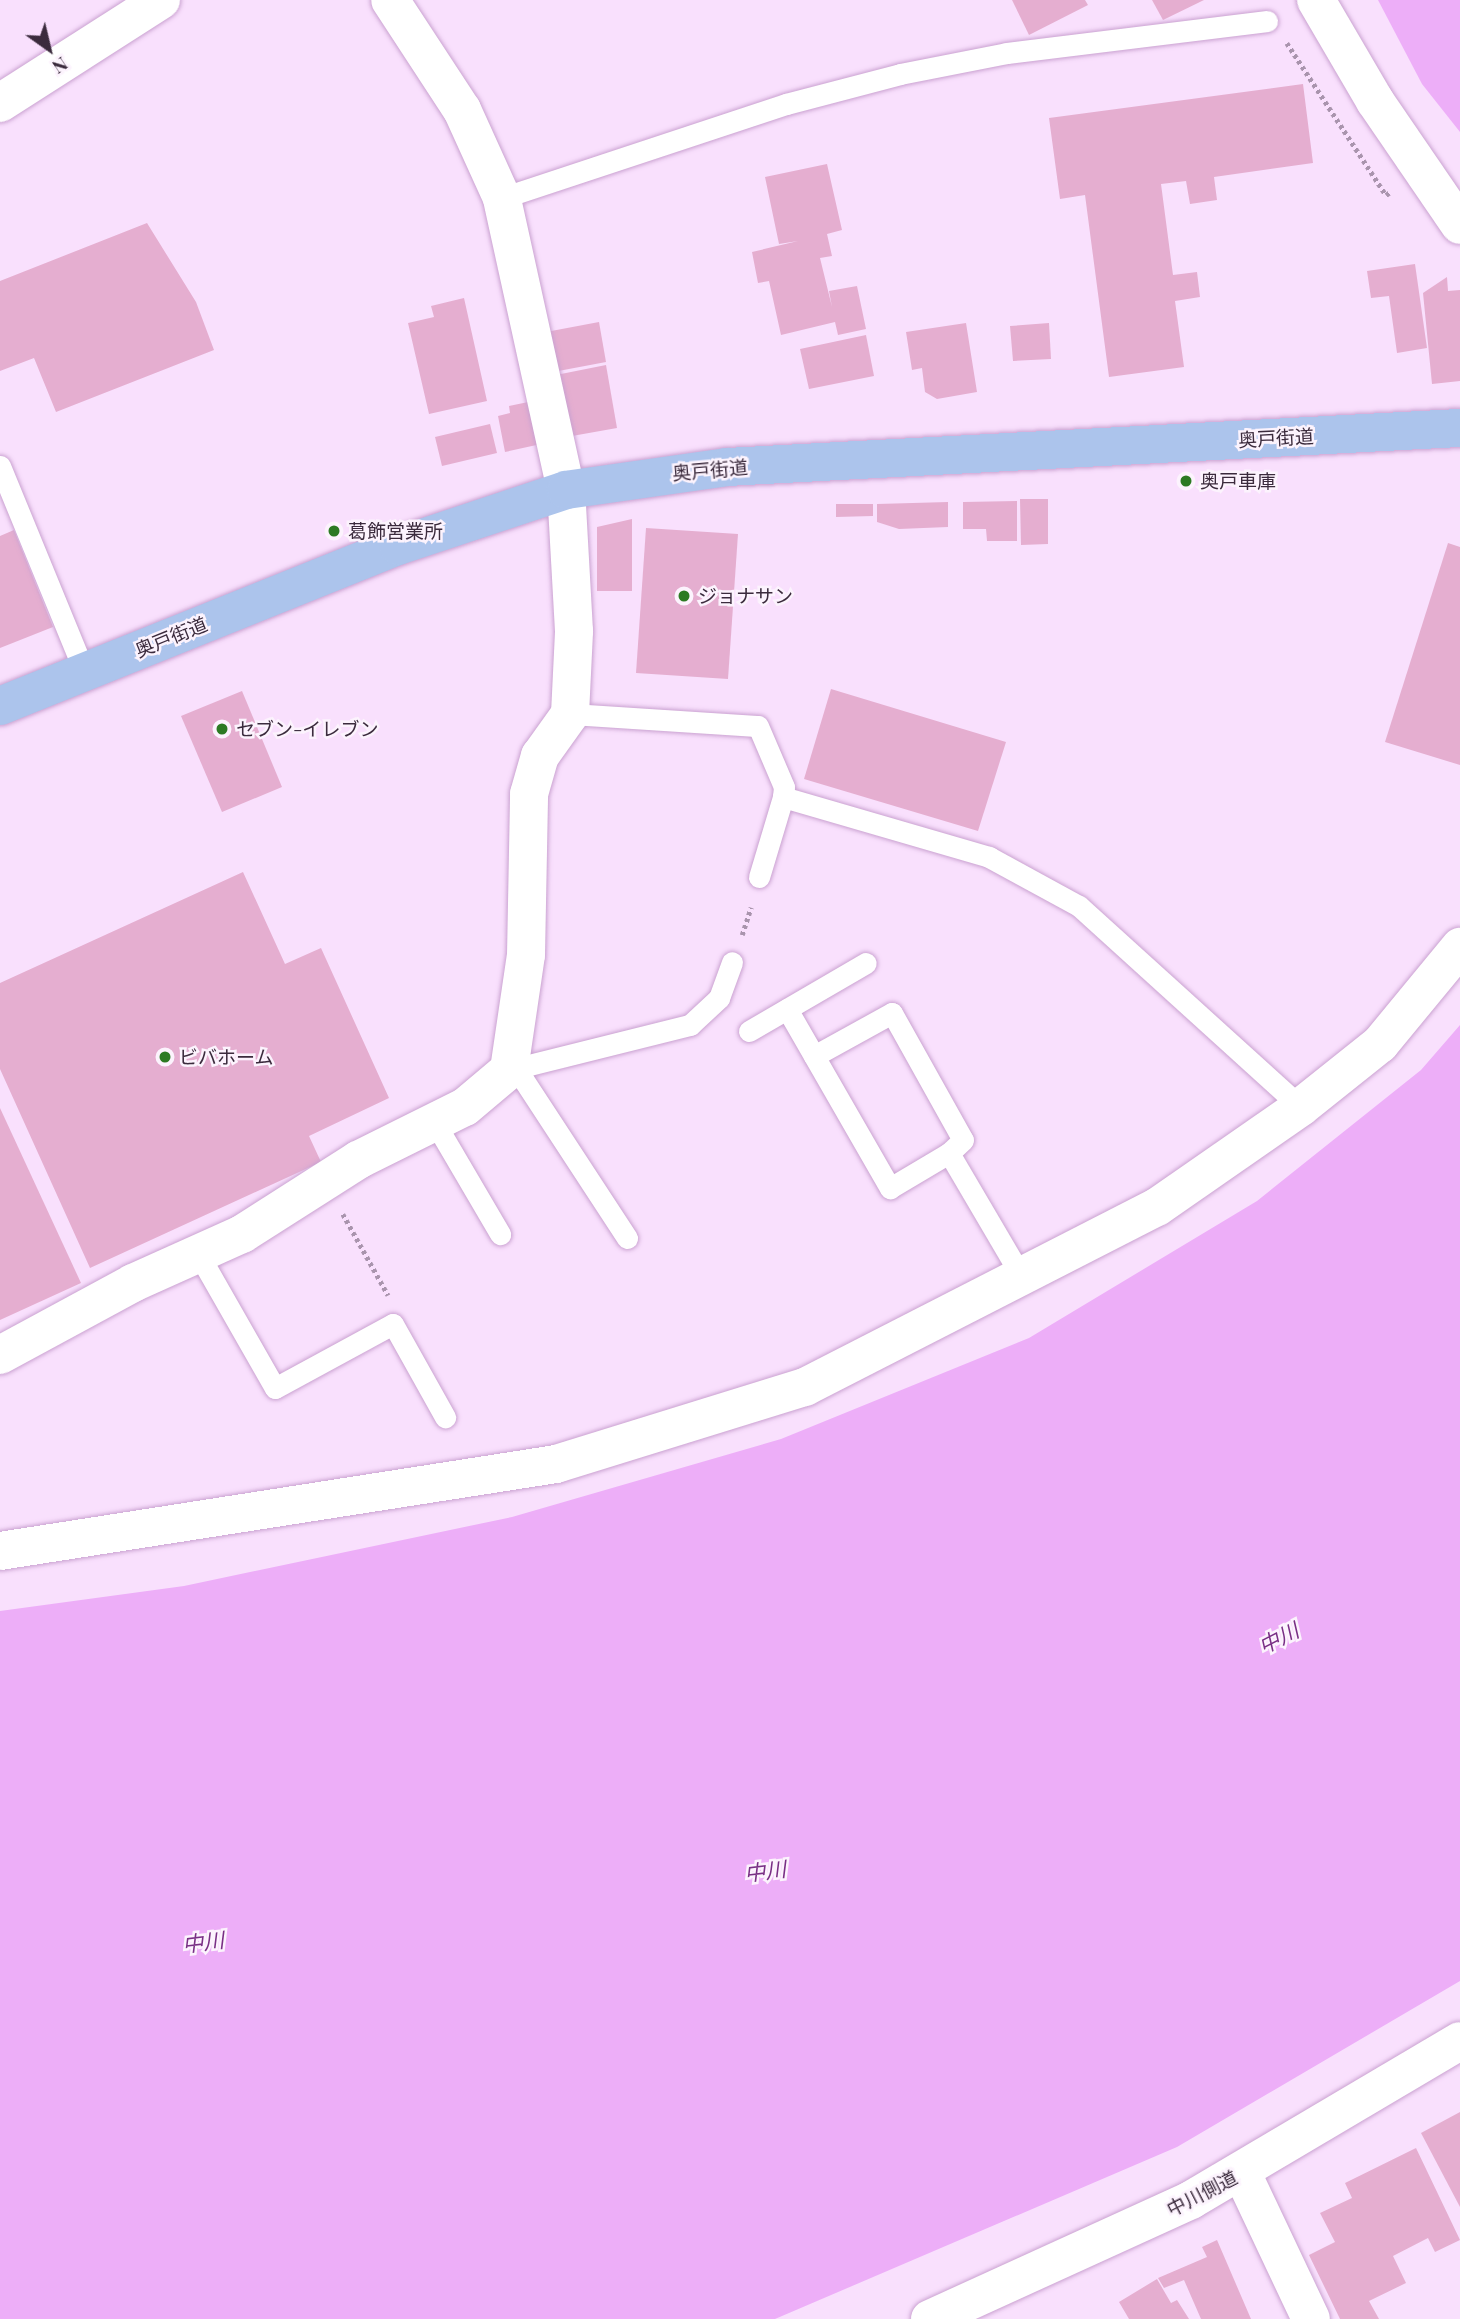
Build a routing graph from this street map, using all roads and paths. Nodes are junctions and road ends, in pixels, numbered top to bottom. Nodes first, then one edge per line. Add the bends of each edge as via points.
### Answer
1 (160, 0) edge
2 (390, 0) edge
3 (1316, 0) edge
4 (1267, 21) joint
5 (0, 103) edge
6 (1390, 193) dead end
7 (502, 198) junction
8 (1460, 225) edge
9 (1460, 428) edge
10 (0, 466) edge
11 (566, 490) junction
12 (84, 671) junction
13 (0, 706) edge
14 (570, 714) junction
15 (783, 797) junction
16 (759, 877) joint
17 (1460, 947) edge
18 (732, 962) joint
19 (866, 963) dead end
20 (787, 1009) junction
21 (750, 1031) dead end
22 (814, 1056) junction
23 (509, 1070) junction
24 (1301, 1107) junction
25 (435, 1123) junction
26 (949, 1153) junction
27 (325, 1182) junction
28 (500, 1234) dead end
29 (627, 1238) dead end
30 (199, 1255) junction
31 (1020, 1274) junction
32 (393, 1324) junction
33 (0, 1355) edge
34 (445, 1417) dead end
35 (0, 1551) edge
36 (1460, 2041) edge
37 (1242, 2173) junction
38 (930, 2319) edge
39 (1311, 2319) edge

1 - 5 street
2 - 7 street via 462,110
3 - 8 street via 1374,101
4 - 6 path via 1273,20 1357,154 1386,195
4 - 7 lane via 1007,53 900,74 786,104
7 - 11 street
9 - 11 main road, 奥戸街道 via 727,467
10 - 12 lane
11 - 12 main road, 奥戸街道 via 398,545
11 - 14 street via 574,631
12 - 13 main road, 奥戸街道
14 - 15 lane via 758,726 784,786
14 - 23 street via 540,756 529,794 526,954
15 - 16 lane
15 - 24 lane via 989,857 1079,906
16 - 18 path
17 - 24 street via 1380,1044
18 - 23 lane via 719,998 690,1025
19 - 20 lane
20 - 21 lane
20 - 22 lane
22 - 26 lane via 890,1188
22 - 26 lane via 892,1013 963,1140
23 - 25 street via 465,1107
23 - 29 lane via 523,1079
24 - 31 street via 1157,1207
25 - 27 street
25 - 28 lane
26 - 31 lane
27 - 30 street
27 - 32 path via 398,1313
30 - 32 lane via 275,1388
30 - 33 street via 133,1283
31 - 35 street via 805,1387 556,1464
32 - 34 lane
36 - 37 street, 中川側道
37 - 38 street, 中川側道 via 1044,2270
37 - 39 street

